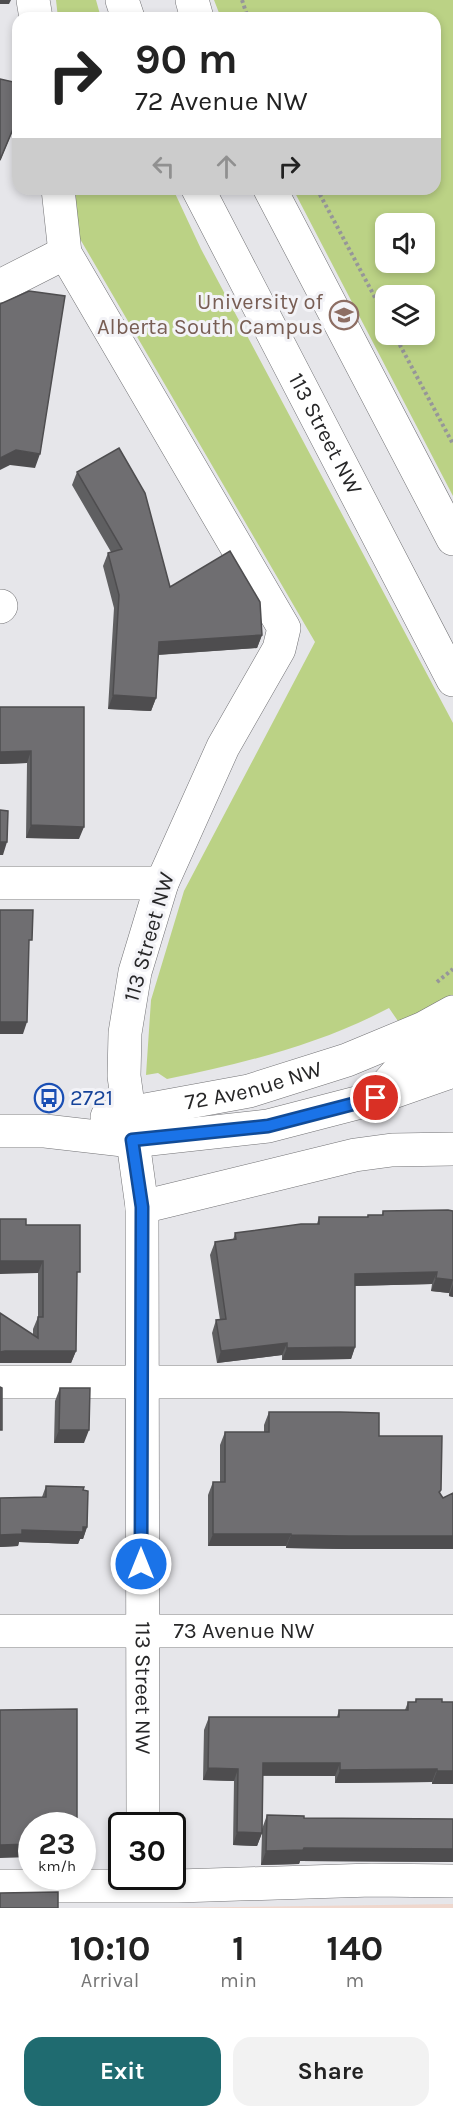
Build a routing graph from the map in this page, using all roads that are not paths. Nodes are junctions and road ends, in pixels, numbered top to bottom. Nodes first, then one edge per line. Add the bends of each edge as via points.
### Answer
1 (59, 195) edge
2 (201, 195) edge
3 (273, 195) edge
4 (65, 254) junction
5 (0, 286) edge
6 (453, 539) edge
7 (453, 680) edge
8 (0, 883) edge
9 (162, 883) junction
10 (453, 1012) edge
11 (453, 1037) edge
12 (453, 1071) edge
13 (376, 1098) junction
14 (131, 1126) junction
15 (0, 1131) edge
16 (453, 1149) edge
17 (142, 1207) junction
18 (0, 1382) edge
19 (142, 1382) junction
20 (453, 1382) edge
21 (0, 1631) edge
22 (141, 1631) junction
23 (453, 1631) edge
24 (143, 1812) edge
25 (453, 1881) edge
26 (0, 1886) edge
27 (108, 1889) edge
28 (186, 1889) edge

1 - 4 street
2 - 7 street, 113 Street NW
3 - 6 street
4 - 5 street
4 - 9 street, 113 Street NW via 284,628 279,649 223,747
8 - 9 street
9 - 14 street, 113 Street NW via 135,972 124,1033 124,1076
10 - 14 street, 72 Avenue NW via 347,1060
11 - 13 street via 406,1063
12 - 13 street, 72 Avenue NW
13 - 14 street, 72 Avenue NW via 268,1126
14 - 15 street, 72 Avenue NW
14 - 17 street, 113 Street NW
16 - 17 street via 392,1149 355,1155
17 - 19 street, 113 Street NW
18 - 19 street
19 - 20 street
19 - 22 street, 113 Street NW
21 - 22 street, 73 Avenue NW
22 - 23 street, 73 Avenue NW
22 - 24 street, 113 Street NW
25 - 28 street
26 - 27 street

